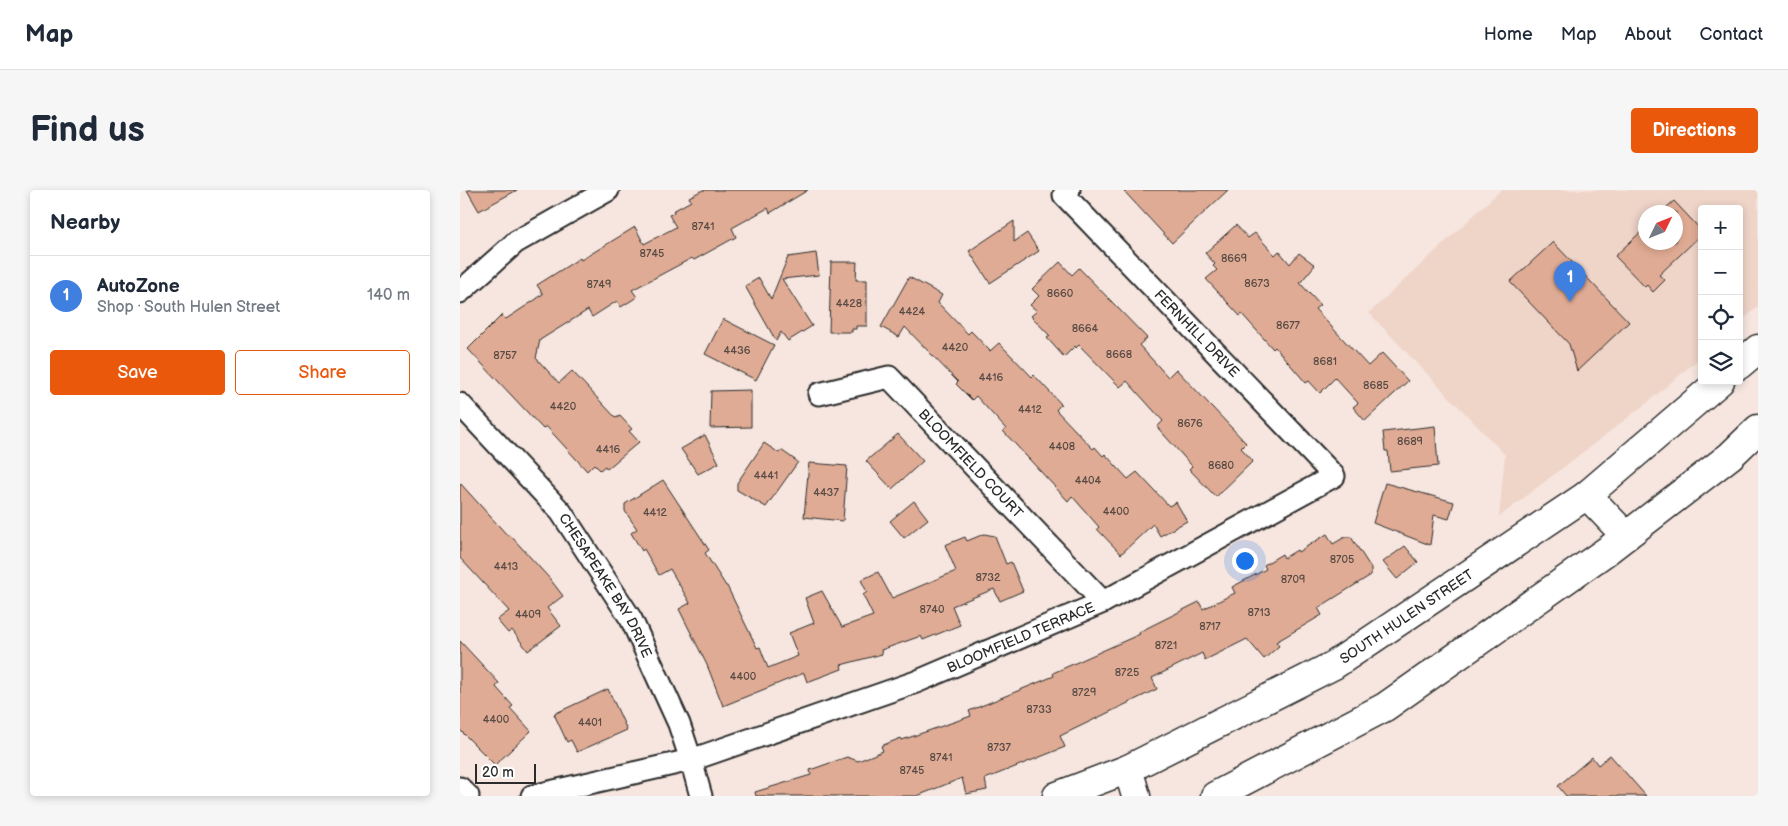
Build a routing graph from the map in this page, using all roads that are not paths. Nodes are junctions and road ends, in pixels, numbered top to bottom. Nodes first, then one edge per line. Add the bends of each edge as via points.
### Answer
1 (608, 190) edge
2 (1069, 190) edge
3 (460, 292) edge
4 (1758, 349) edge
5 (1743, 362) edge
6 (1715, 385) edge
7 (819, 394) dead end
8 (460, 404) edge
9 (1758, 429) edge
10 (1334, 476) joint
11 (1587, 495) junction
12 (1626, 536) junction
13 (1103, 602) junction
14 (691, 760) junction
15 (1128, 769) junction
16 (460, 788) edge
17 (468, 796) edge
18 (532, 796) edge
19 (701, 796) edge
20 (1057, 796) edge
21 (1136, 796) edge
22 (1215, 796) edge

1 - 3 street via 516,242
2 - 10 street, FERNHILL DRIVE via 1064,195
4 - 5 main road
6 - 11 main road, SOUTH HULEN STREET
7 - 13 street, BLOOMFIELD COURT via 889,377
8 - 14 street, CHESAPEAKE BAY DRIVE via 567,520 631,619 679,724
9 - 12 main road via 1730,456
10 - 13 street, BLOOMFIELD TERRACE
11 - 12 main road
11 - 15 main road, SOUTH HULEN STREET via 1334,665
12 - 22 main road via 1385,707
13 - 14 street, BLOOMFIELD TERRACE via 916,682
14 - 18 street, BLOOMFIELD TERRACE
14 - 19 street, CHESAPEAKE BAY DRIVE
15 - 20 main road, SOUTH HULEN STREET
15 - 21 main road
16 - 17 street

